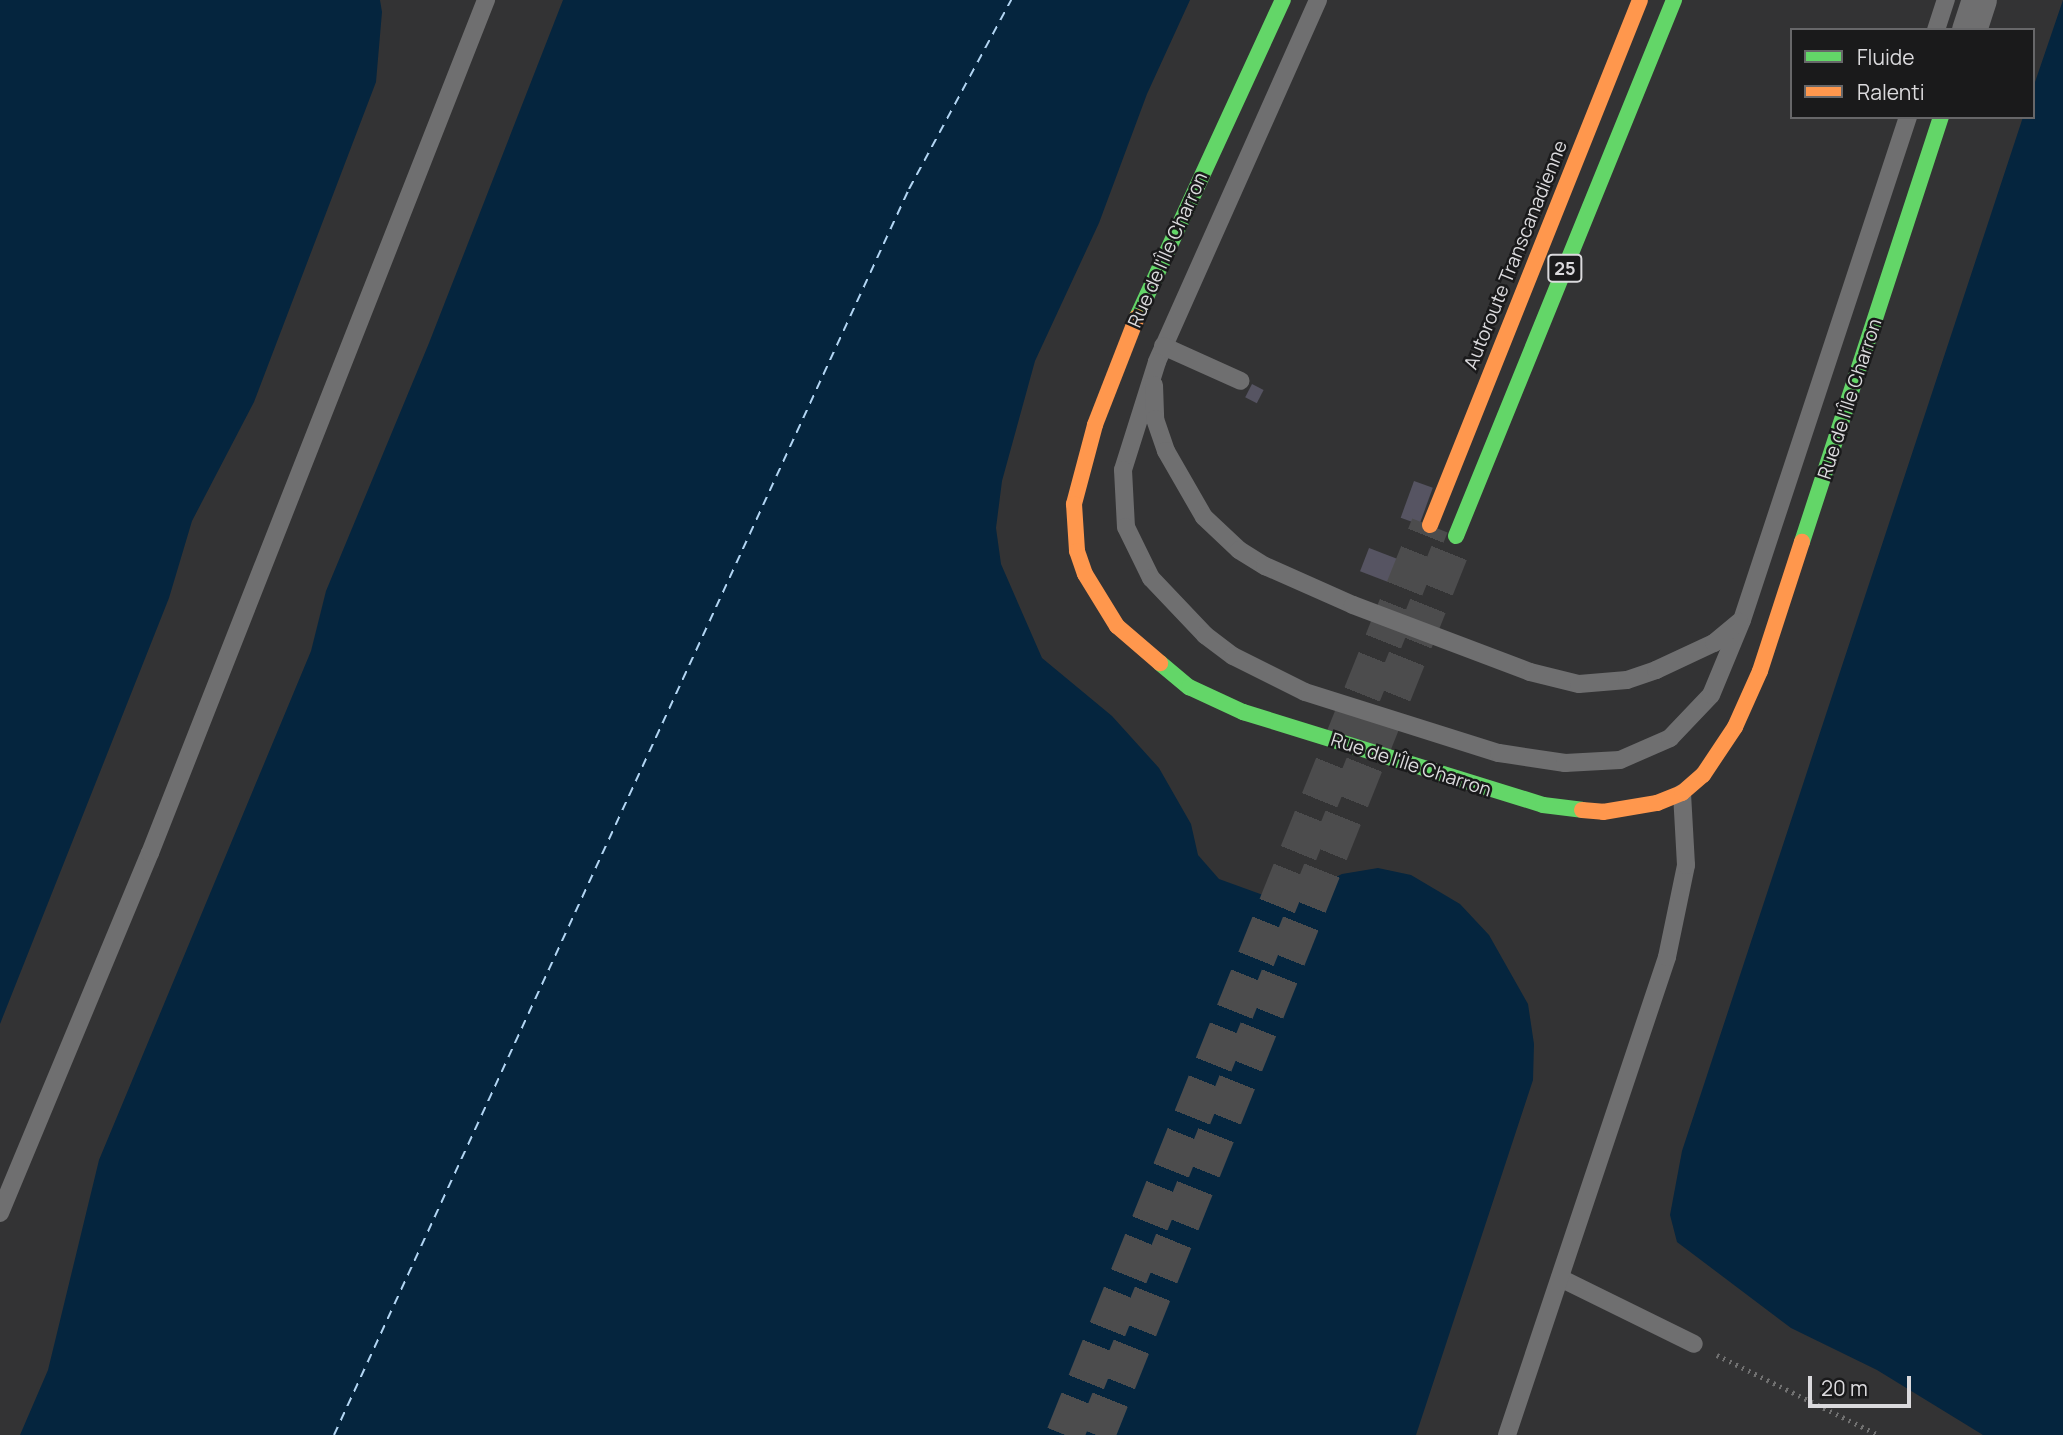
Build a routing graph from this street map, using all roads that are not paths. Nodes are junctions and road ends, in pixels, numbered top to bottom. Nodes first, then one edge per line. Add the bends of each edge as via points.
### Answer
1 (486, 0) edge
2 (1283, 0) edge
3 (1318, 0) edge
4 (1640, 0) edge
5 (1674, 0) edge
6 (1946, 0) edge
7 (1979, 0) edge
8 (1937, 28) edge
9 (1970, 28) edge
10 (1907, 119) edge
11 (1940, 119) edge
12 (1138, 315) junction
13 (1164, 346) junction
14 (1241, 382) dead end
15 (1430, 525) tunnel mouth
16 (1456, 536) tunnel mouth
17 (1764, 556) junction
18 (1796, 565) junction
19 (1742, 620) junction
20 (1682, 793) junction
21 (0, 1213) edge
22 (1560, 1278) junction
23 (1694, 1344) road end
24 (1507, 1435) edge

1 - 21 lane via 155,840
2 - 12 main road, Rue de l'Île Charron
3 - 13 lane
4 - 15 main road, Autoroute Transcanadienne / 25
5 - 16 main road, 25
6 - 8 lane
7 - 9 street
10 - 17 lane
11 - 18 main road, Rue de l'Île Charron
12 - 13 lane
12 - 20 main road, Rue de l'Île Charron via 1078,477 1074,529 1085,574 1100,603 1139,649 1189,687 1243,712 1523,800 1574,810 1631,811
13 - 14 lane
13 - 19 lane via 1155,419 1184,487 1220,534 1293,580 1530,672 1579,684 1628,680 1656,670 1714,643
13 - 19 lane via 1123,470 1126,527 1137,555 1174,606 1214,642 1267,676 1499,753 1595,763 1648,750 1691,721 1724,669
17 - 18 lane
17 - 19 lane
18 - 20 main road, Rue de l'Île Charron via 1744,709 1720,752
20 - 22 lane via 1687,841 1682,900
22 - 23 lane
22 - 24 lane

